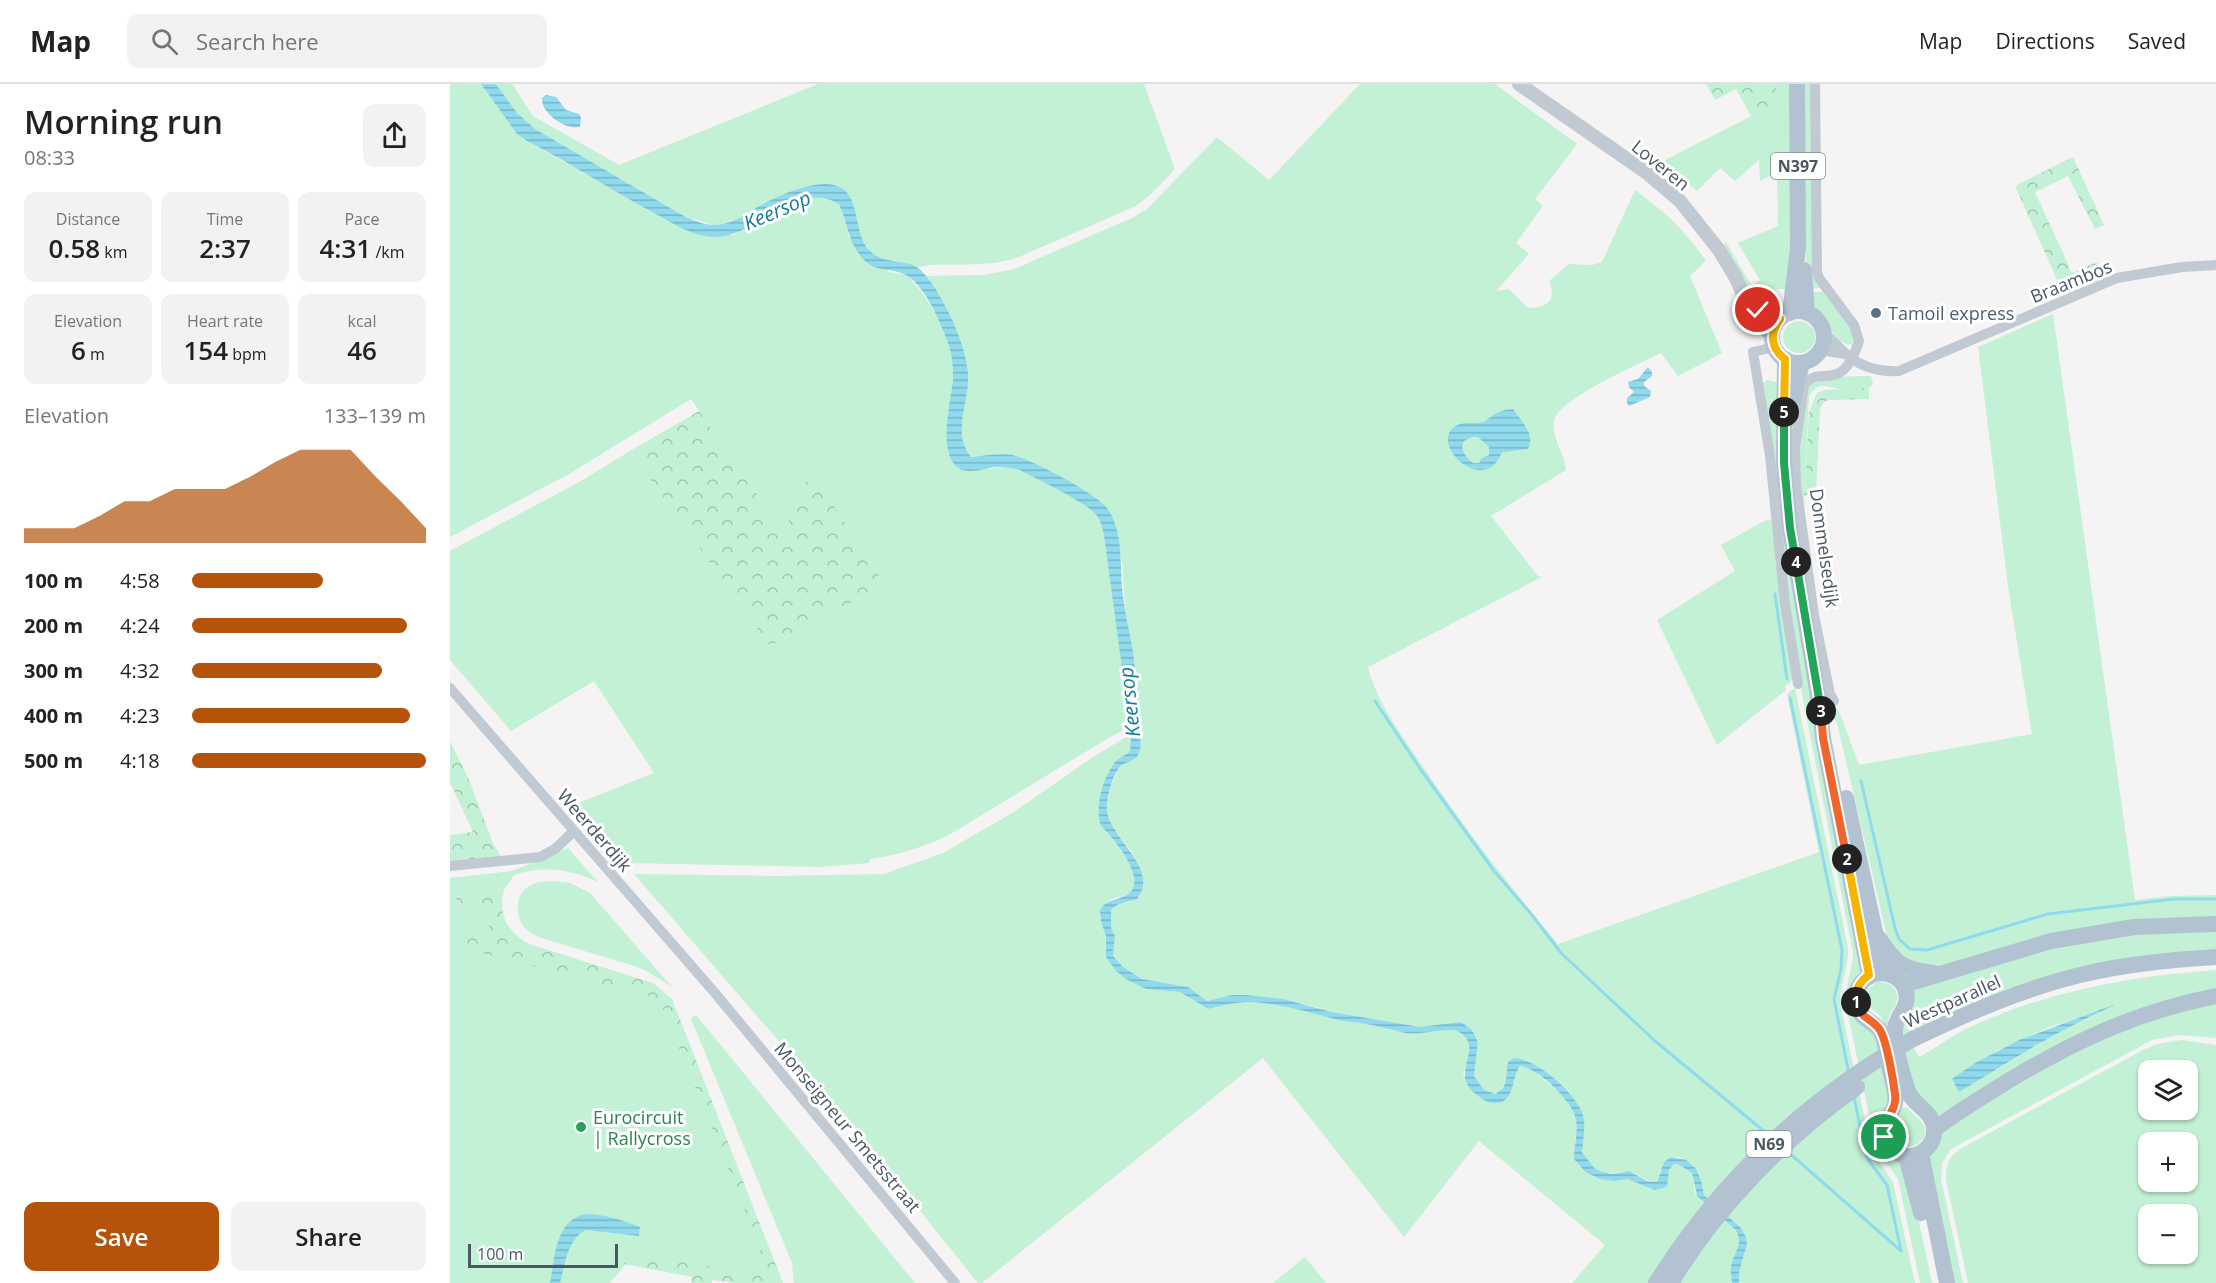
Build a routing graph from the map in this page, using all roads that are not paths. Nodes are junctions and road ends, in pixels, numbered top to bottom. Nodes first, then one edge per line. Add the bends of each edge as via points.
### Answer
1 (1519, 84) edge
2 (1797, 84) edge
3 (1815, 84) edge
4 (1798, 249) junction
5 (2216, 265) edge
6 (1748, 304) junction
7 (1808, 313) junction
8 (1785, 316) junction
9 (1822, 342) junction
10 (1783, 351) junction
11 (1848, 356) junction
12 (1798, 684) dead end
13 (450, 688) edge
14 (1827, 705) junction
15 (574, 831) junction
16 (450, 866) edge
17 (2216, 924) edge
18 (1876, 934) junction
19 (2216, 957) edge
20 (2216, 967) edge
21 (1936, 973) junction
22 (1876, 974) junction
23 (1903, 985) junction
24 (715, 993) joint
25 (2216, 996) edge
26 (1916, 1043) junction
27 (1935, 1129) junction
28 (1913, 1154) junction
29 (955, 1283) edge
30 (1656, 1283) edge
31 (1671, 1283) edge
32 (1936, 1283) edge
33 (1947, 1283) edge

1 - 6 street, Loveren via 1647,173 1680,201 1719,250
2 - 4 main road, N397
3 - 11 street via 1817,272 1858,335 1858,343
4 - 7 main road, N397
4 - 8 main road, N397
5 - 11 street, Braambos via 2117,278 1904,369 1877,370
6 - 8 street via 1764,314
6 - 10 street, Loveren via 1758,325
7 - 8 main road
7 - 9 main road via 1818,321
8 - 10 main road, N397 via 1776,324
9 - 10 main road via 1815,357
9 - 11 street, Braambos
9 - 11 street, Braambos via 1834,340
10 - 12 street via 1753,352
10 - 14 main road, Dommelsedijk / N397 via 1784,463 1790,528
11 - 14 street, Dommelsedijk via 1845,369 1838,374 1815,376 1804,386 1795,448 1814,615 1830,694
13 - 15 street, Weerderdijk
14 - 18 main road, Dommelsedijk / N397
14 - 22 main road, Dommelsedijk / N397 via 1823,738
15 - 16 street via 555,849 540,856
15 - 24 street, Weerderdijk
17 - 21 main road via 2091,933
18 - 21 main road via 1897,962 1917,972
18 - 22 main road, Dommelsedijk / N397
19 - 26 main road, Westparallel / N69 via 2140,964 2071,977 1968,1012
20 - 26 main road, Westparallel / N69 via 2141,973 2056,992
21 - 23 main road
22 - 23 main road via 1894,976
22 - 28 main road via 1861,982 1857,1006 1883,1038 1896,1102 1887,1118 1886,1142 1892,1149
23 - 27 main road via 1907,1000 1894,1028 1904,1077 1911,1098 1929,1114
24 - 29 street, Monseigneur Smetsstraat
25 - 27 main road via 2160,1009 2079,1041 1955,1113
26 - 30 main road, Westparallel / N69, bridge via 1867,1066 1757,1155 1694,1228
26 - 31 main road, Westparallel / N69, bridge via 1785,1146 1731,1201
27 - 28 main road via 1930,1145
28 - 32 main road via 1918,1201
28 - 33 main road

